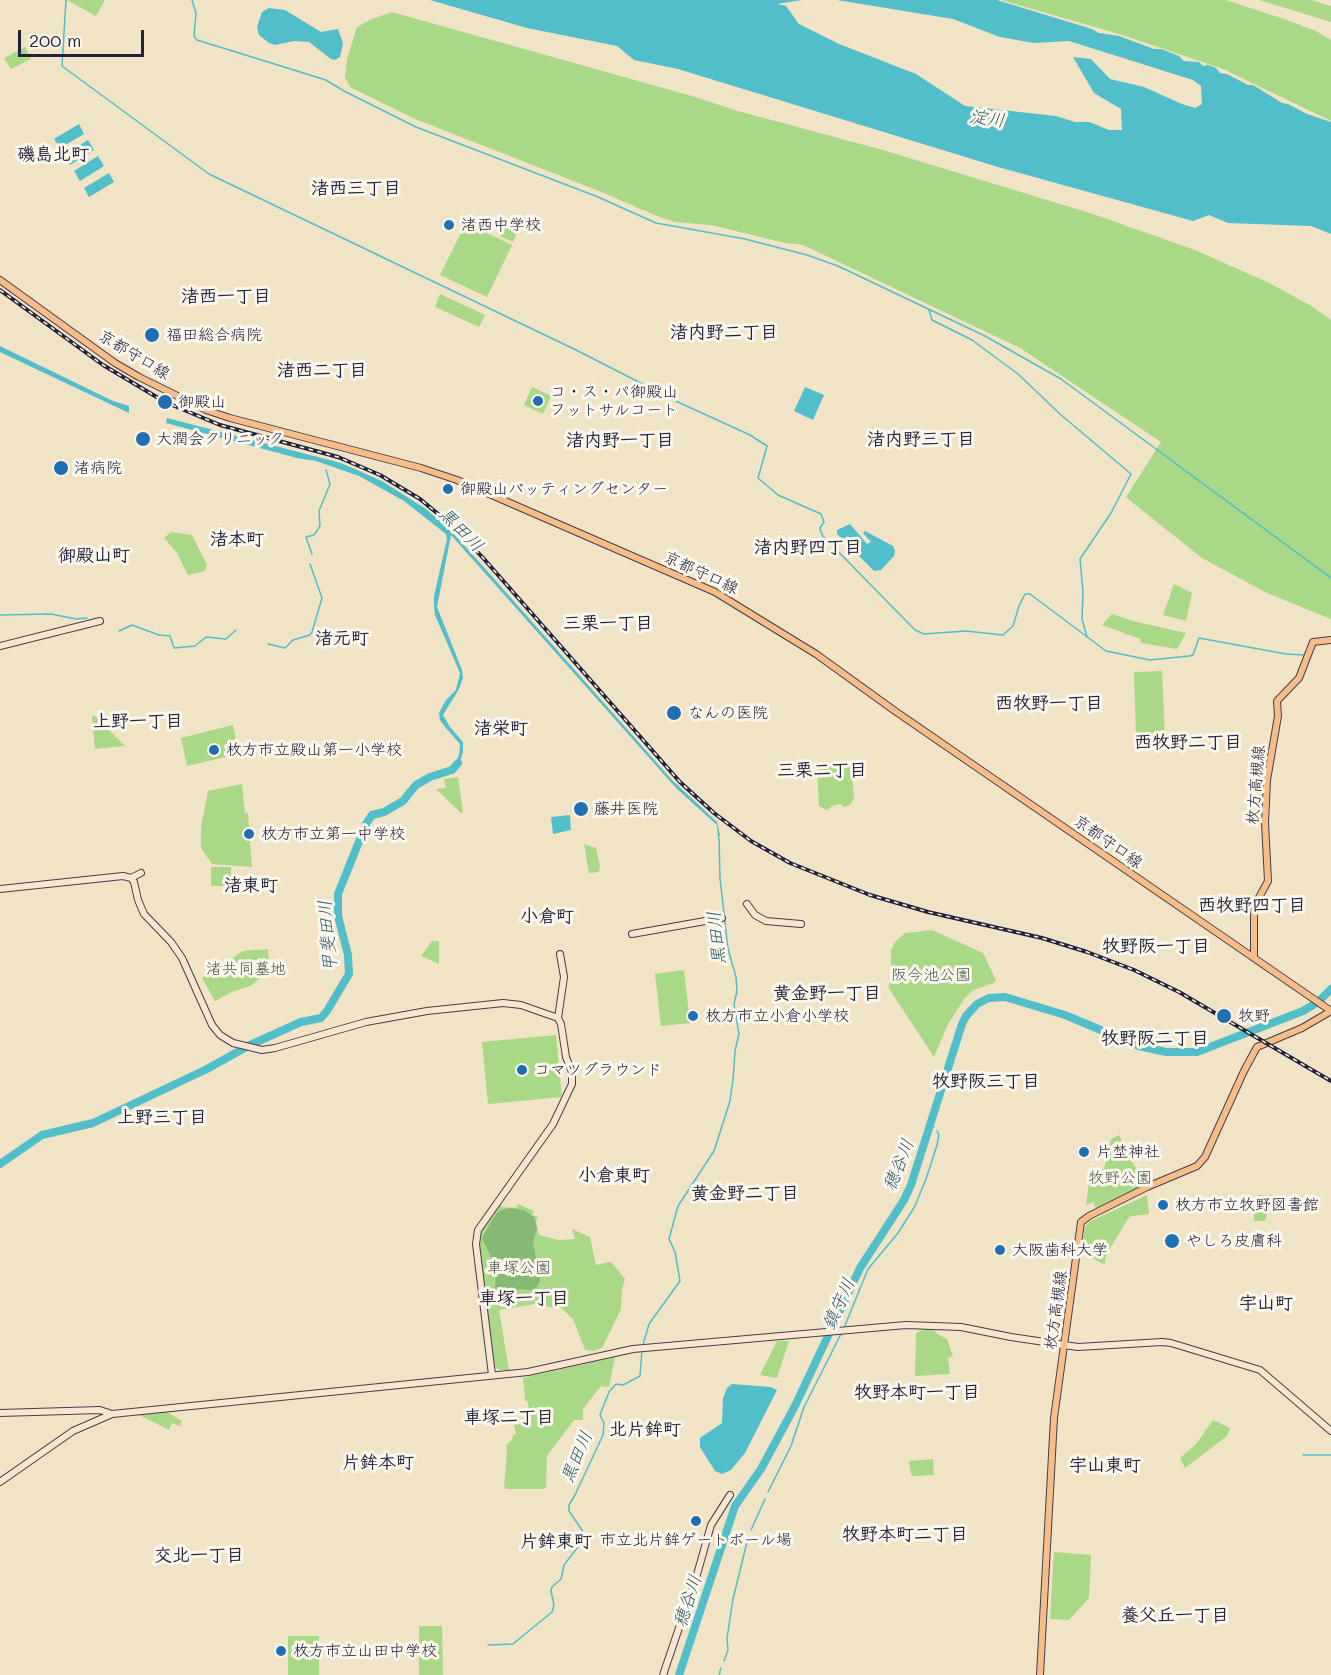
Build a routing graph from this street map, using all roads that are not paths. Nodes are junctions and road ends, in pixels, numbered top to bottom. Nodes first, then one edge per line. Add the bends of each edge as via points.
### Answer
1 (0, 280) edge
2 (100, 621) dead end
3 (1331, 640) edge
4 (0, 646) edge
5 (141, 873) dead end
6 (131, 878) junction
7 (0, 889) edge
8 (747, 904) dead end
9 (722, 918) dead end
10 (801, 924) dead end
11 (632, 934) dead end
12 (560, 954) dead end
13 (1254, 958) junction
14 (1331, 1011) edge
15 (558, 1018) junction
16 (1065, 1346) junction
17 (492, 1376) junction
18 (0, 1413) edge
19 (112, 1414) junction
20 (1331, 1431) edge
21 (0, 1482) edge
22 (729, 1495) dead end
23 (663, 1675) edge
24 (1040, 1675) edge

1 - 13 main road, 京都守口線 via 115,363 206,410 457,480 715,592 816,654
2 - 4 street
3 - 13 main road, 枚方高槻線 via 1314,642 1299,678 1277,701 1266,798 1268,881 1254,913
5 - 6 street
6 - 7 street
6 - 15 street via 144,914 182,958 212,1025 233,1043 262,1050 366,1022 503,1003
8 - 10 street via 766,921
9 - 11 street
12 - 15 street via 564,977
13 - 14 main road, 京都守口線
14 - 16 main road, 枚方高槻線 via 1257,1047 1205,1157 1197,1166 1081,1222
15 - 17 street via 572,1084 553,1124 478,1230 476,1244
16 - 17 street via 945,1325 906,1325 642,1348
16 - 20 street via 1162,1342 1260,1370
16 - 24 main road, 枚方高槻線 via 1054,1418
17 - 19 street
18 - 19 street via 100,1410
19 - 21 street via 73,1431
22 - 23 street via 711,1525

